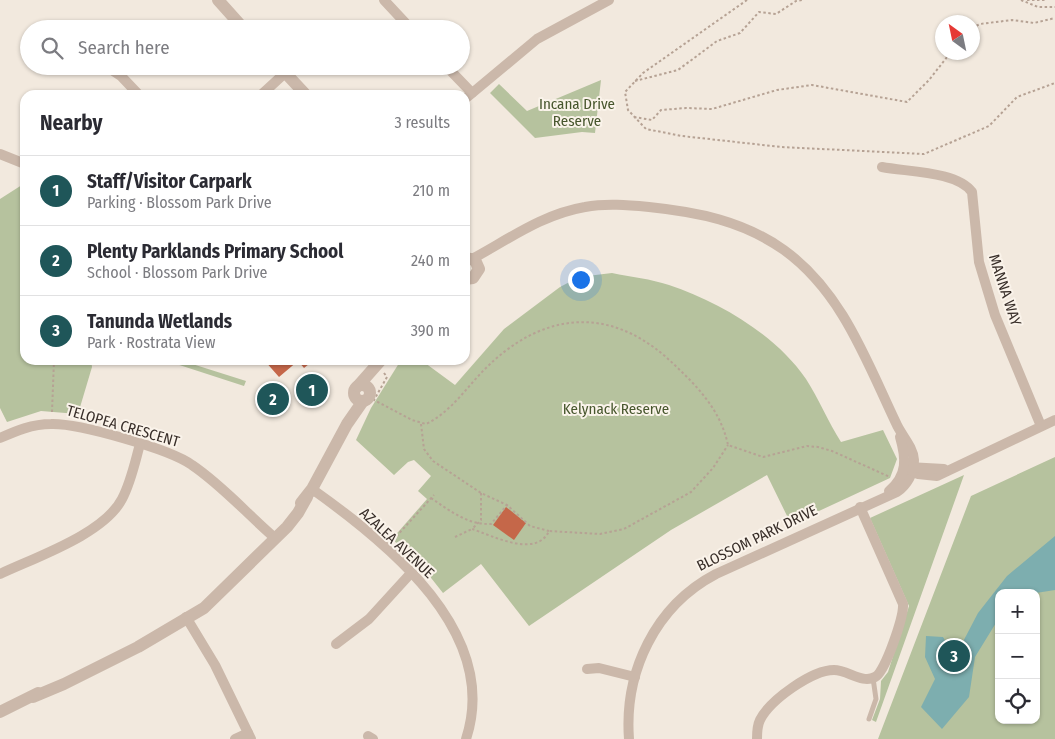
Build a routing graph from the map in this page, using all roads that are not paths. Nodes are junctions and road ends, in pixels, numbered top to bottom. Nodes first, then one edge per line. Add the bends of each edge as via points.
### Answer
1 (218, 0) edge
2 (384, 0) edge
3 (609, 0) edge
4 (236, 20) edge
5 (403, 20) edge
6 (119, 75) edge
7 (277, 75) edge
8 (288, 75) edge
9 (453, 75) edge
10 (134, 90) edge
11 (265, 90) edge
12 (301, 90) edge
13 (464, 90) edge
14 (470, 94) edge
15 (0, 154) edge
16 (20, 162) edge
17 (882, 167) dead end
18 (470, 259) edge
19 (470, 261) edge
20 (470, 278) edge
21 (380, 367) edge
22 (1055, 420) edge
23 (1041, 426) junction
24 (0, 438) edge
25 (140, 444) junction
26 (910, 468) junction
27 (309, 493) junction
28 (883, 497) junction
29 (860, 507) junction
30 (277, 535) junction
31 (412, 573) junction
32 (0, 574) edge
33 (185, 618) junction
34 (336, 644) dead end
35 (587, 668) dead end
36 (635, 677) junction
37 (873, 678) junction
38 (0, 712) edge
39 (869, 719) dead end
40 (249, 736) edge
41 (236, 739) edge
42 (466, 739) edge
43 (629, 739) edge
44 (757, 739) edge

1 - 4 street
2 - 5 street
3 - 14 street via 537,39
6 - 10 street
7 - 11 street
8 - 12 street
9 - 13 street
15 - 16 street
17 - 23 street, MANNA WAY via 948,177 961,181 972,192 979,262 998,322
18 - 26 street via 548,217 585,206 696,213 745,228 797,260 826,290 853,333 897,426
19 - 20 street via 478,272
21 - 27 street via 361,393
22 - 23 street
23 - 26 street via 942,474 932,476
24 - 25 street, TELOPEA CRESCENT via 29,426 58,424
25 - 30 street, TELOPEA CRESCENT via 191,464
25 - 32 street via 126,491 109,516 85,534
26 - 28 street, BLOSSOM PARK DRIVE
26 - 28 street, BLOSSOM PARK DRIVE via 902,488
27 - 30 street
27 - 31 street, AZALEA AVENUE via 366,531
28 - 29 street, BLOSSOM PARK DRIVE
29 - 36 street, BLOSSOM PARK DRIVE via 716,574 690,590 659,623 645,648
29 - 37 street via 904,606 884,668
30 - 33 street via 224,588
31 - 34 street via 369,619
31 - 42 street, AZALEA AVENUE via 450,623 466,652 473,698
33 - 38 street via 138,647
33 - 40 street via 220,675
35 - 36 street
36 - 43 street, BLOSSOM PARK DRIVE via 628,713
37 - 39 lane via 876,699
37 - 44 street via 834,670 797,685 763,716 758,725
40 - 41 street

